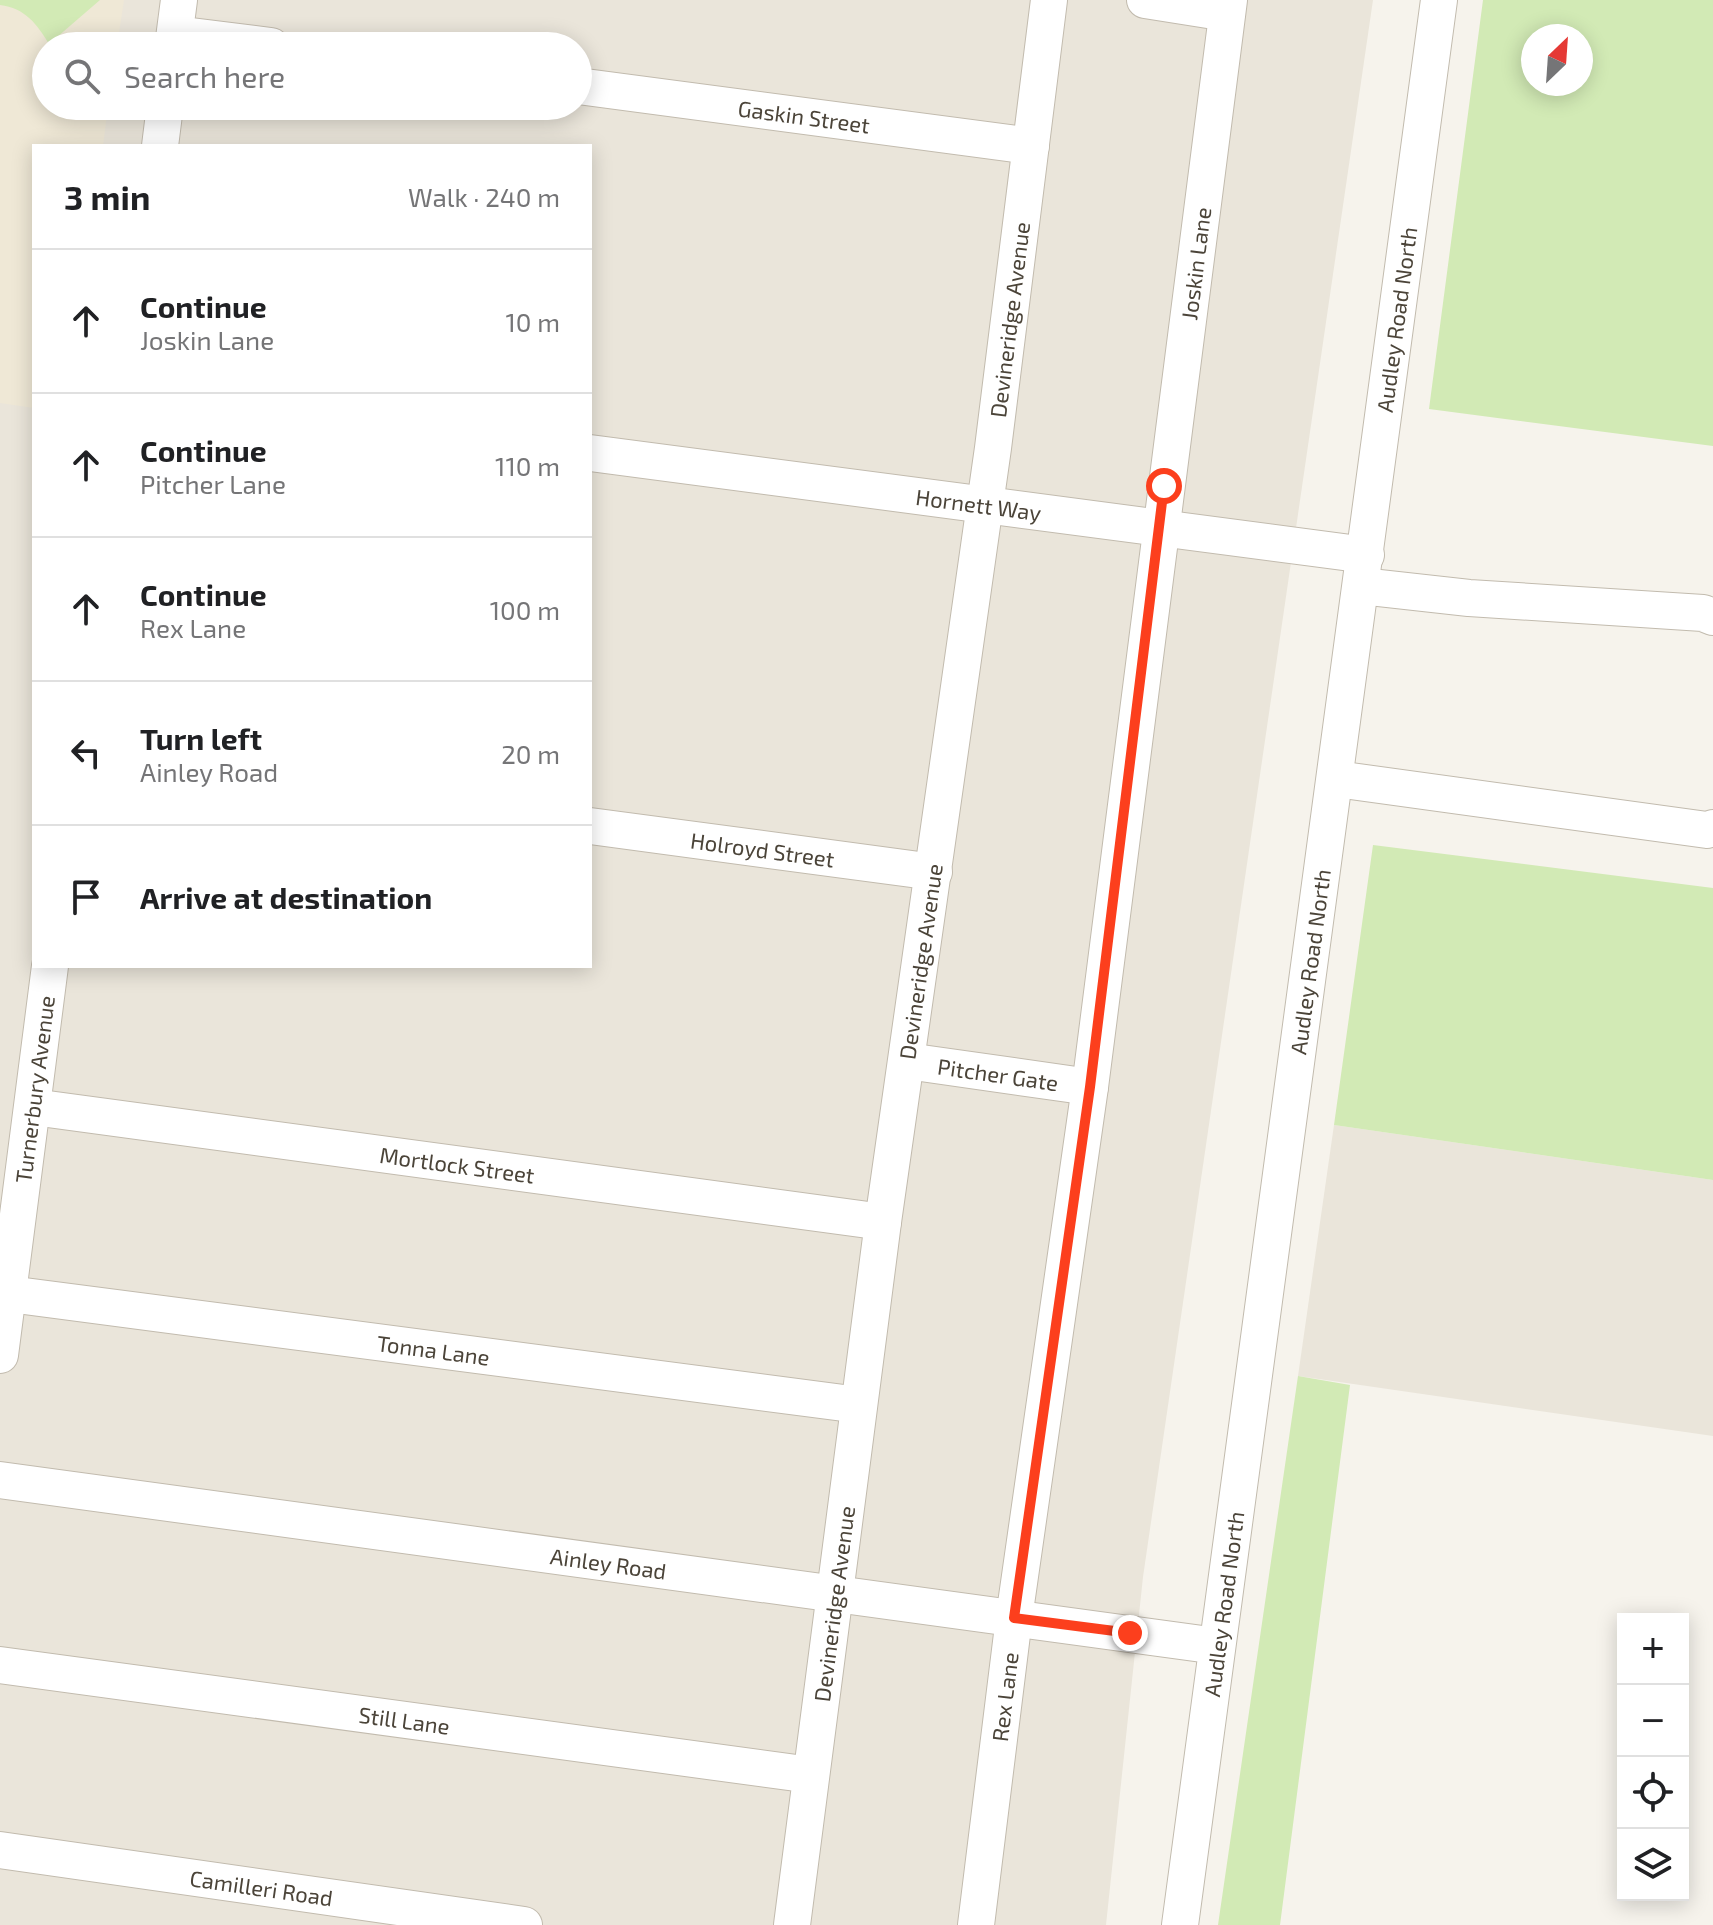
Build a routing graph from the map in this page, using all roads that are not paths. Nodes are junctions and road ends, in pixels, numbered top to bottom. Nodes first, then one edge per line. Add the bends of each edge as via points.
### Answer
1 (1049, 0) edge
2 (1145, 0) edge
3 (1439, 0) edge
4 (1228, 6) edge
5 (176, 27) edge
6 (201, 32) edge
7 (592, 88) edge
8 (163, 120) edge
9 (160, 144) edge
10 (1031, 146) junction
11 (592, 453) edge
12 (985, 504) junction
13 (1160, 527) junction
14 (1364, 570) junction
15 (1713, 617) edge
16 (1336, 779) junction
17 (592, 826) edge
18 (1713, 828) edge
19 (934, 872) junction
20 (50, 968) edge
21 (907, 1061) junction
22 (1090, 1087) junction
23 (33, 1107) junction
24 (883, 1222) junction
25 (9, 1294) junction
26 (0, 1355) edge
27 (859, 1405) junction
28 (0, 1480) edge
29 (836, 1595) junction
30 (1014, 1618) junction
31 (1217, 1646) junction
32 (0, 1665) edge
33 (811, 1775) junction
34 (0, 1850) edge
35 (524, 1925) edge
36 (792, 1925) edge
37 (976, 1925) edge
38 (1180, 1925) edge

1 - 10 street, Devineridge Avenue
2 - 4 street
3 - 14 street, Audley Road North
4 - 13 street, Joskin Lane
5 - 6 street
7 - 10 street, Gaskin Street
8 - 9 street
10 - 12 street, Devineridge Avenue
11 - 12 street, Hornett Way
12 - 13 street, Hornett Way
12 - 19 street, Devineridge Avenue
13 - 14 street, Hornett Way
13 - 22 street, Joskin Lane
14 - 15 street, Hornett Way via 1469,598
14 - 16 street, Audley Road North
16 - 18 street
16 - 31 street, Audley Road North
17 - 19 street, Holroyd Street
19 - 21 street, Devineridge Avenue
20 - 23 street, Turnerbury Avenue
21 - 22 street, Pitcher Gate
21 - 24 street, Devineridge Avenue
22 - 30 street, Rex Lane
23 - 24 street, Mortlock Street
23 - 25 street, Turnerbury Avenue
24 - 27 street, Devineridge Avenue
25 - 26 street, Turnerbury Avenue
25 - 27 street, Tonna Lane
27 - 29 street, Devineridge Avenue
28 - 29 street, Ainley Road
29 - 30 street, Ainley Road
29 - 33 street, Devineridge Avenue
30 - 31 street, Ainley Road
30 - 37 street, Rex Lane
31 - 38 street, Audley Road North
32 - 33 street, Still Lane
33 - 36 street, Devineridge Avenue
34 - 35 street, Camilleri Road

